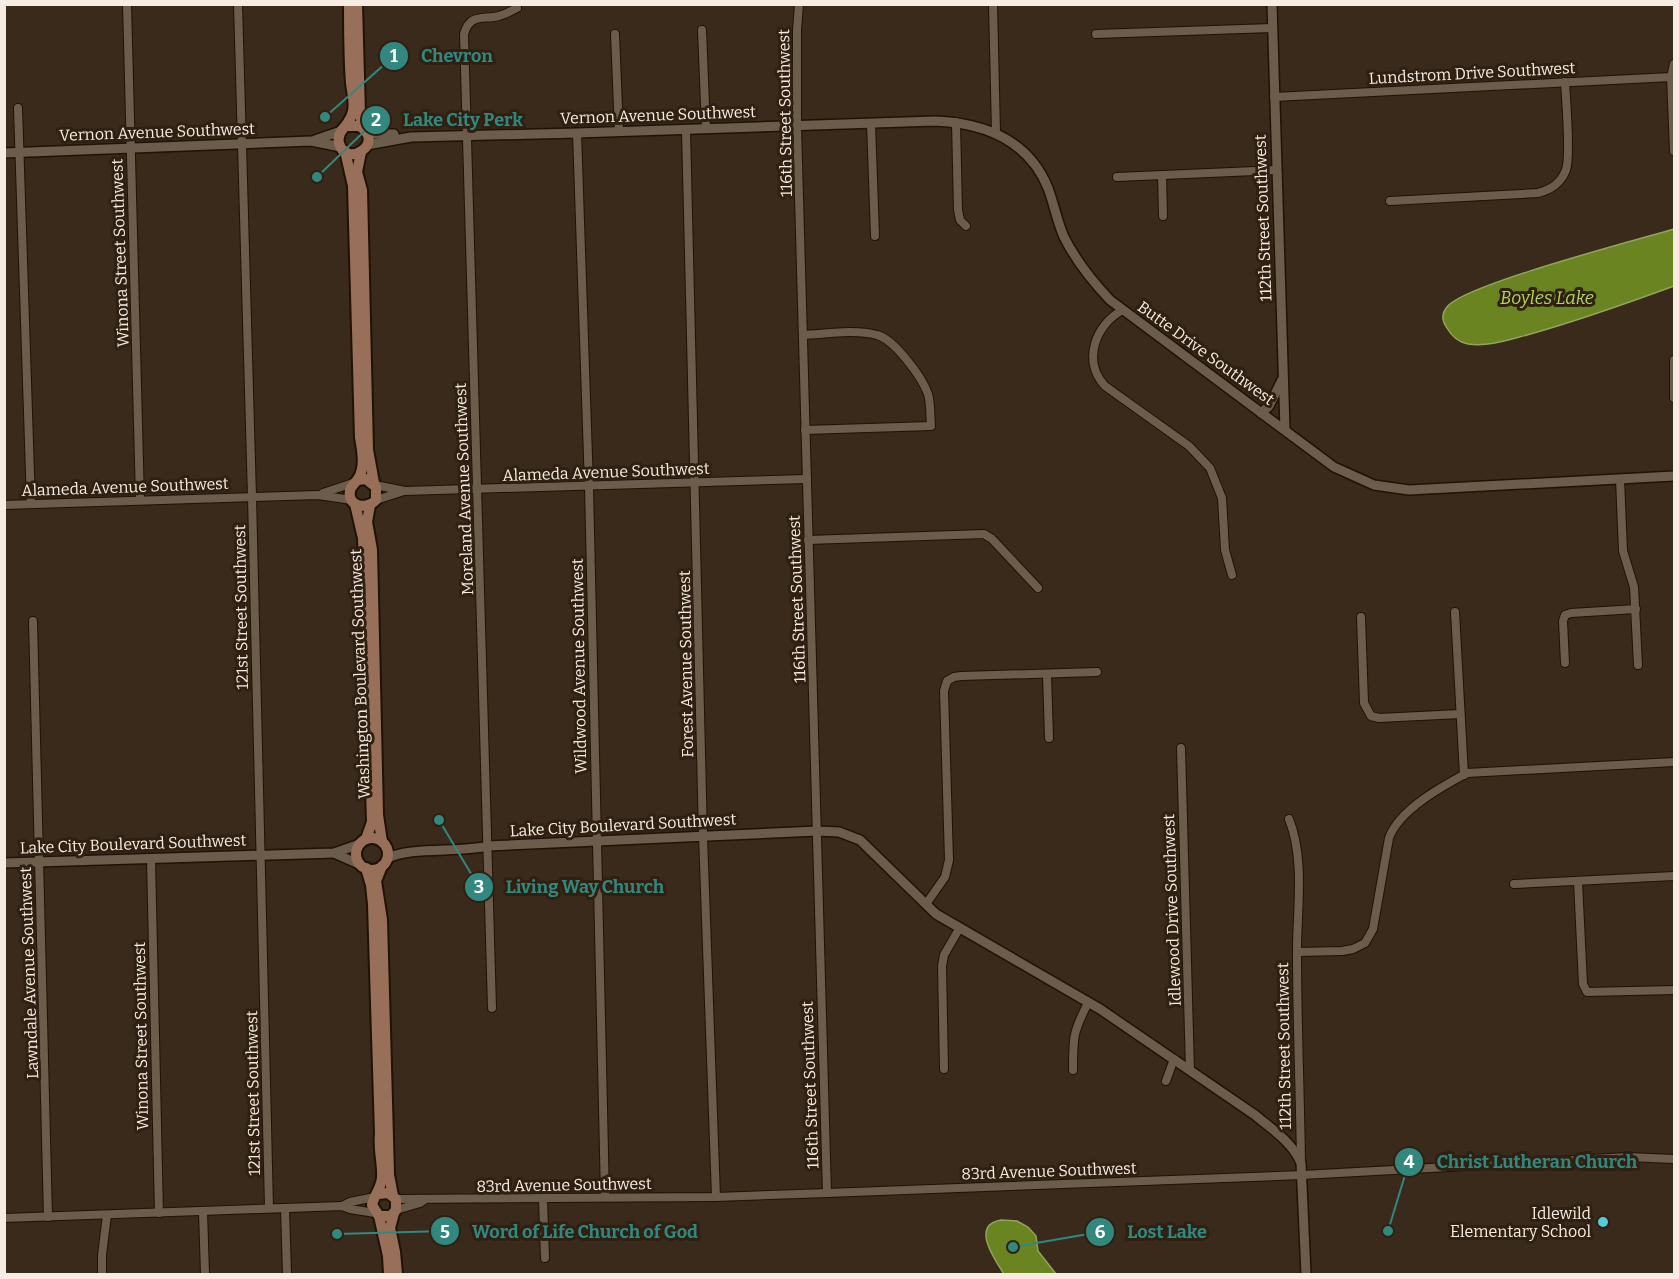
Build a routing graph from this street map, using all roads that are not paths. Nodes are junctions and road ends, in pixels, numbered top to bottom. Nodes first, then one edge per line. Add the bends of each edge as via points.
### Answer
1 (127, 4) edge
2 (238, 4) edge
3 (349, 4) edge
4 (357, 4) edge
5 (799, 4) edge
6 (993, 4) edge
7 (1272, 4) edge
8 (517, 8) dead end
9 (1272, 28) junction
10 (702, 30) dead end
11 (615, 34) dead end
12 (1096, 34) dead end
13 (1674, 64) edge
14 (1671, 77) junction
15 (1565, 82) junction
16 (1274, 97) junction
17 (18, 108) dead end
18 (956, 122) junction
19 (871, 123) junction
20 (797, 126) junction
21 (344, 129) junction
22 (706, 129) junction
23 (364, 130) junction
24 (686, 130) junction
25 (619, 132) junction
26 (996, 133) junction
27 (577, 134) junction
28 (468, 135) junction
29 (411, 137) junction
30 (311, 141) junction
31 (242, 144) junction
32 (130, 148) junction
33 (343, 149) junction
34 (364, 149) junction
35 (1674, 151) edge
36 (21, 152) junction
37 (4, 153) edge
38 (1276, 170) junction
39 (1162, 175) junction
40 (1117, 177) dead end
41 (1390, 201) dead end
42 (1163, 216) dead end
43 (966, 226) dead end
44 (875, 236) dead end
45 (1123, 310) junction
46 (803, 335) junction
47 (1674, 360) edge
48 (1674, 374) edge
49 (1283, 378) junction
50 (1674, 398) edge
51 (1261, 413) junction
52 (805, 430) junction
53 (1285, 430) junction
54 (1674, 476) edge
55 (807, 479) junction
56 (1620, 479) junction
57 (355, 482) junction
58 (696, 483) junction
59 (374, 484) junction
60 (589, 486) junction
61 (478, 490) junction
62 (405, 491) junction
63 (318, 495) junction
64 (252, 497) junction
65 (140, 500) junction
66 (353, 502) junction
67 (373, 502) junction
68 (31, 504) junction
69 (4, 505) edge
70 (808, 540) junction
71 (1232, 575) dead end
72 (1038, 588) dead end
73 (1636, 609) junction
74 (1455, 612) dead end
75 (1361, 617) dead end
76 (33, 621) dead end
77 (1565, 663) dead end
78 (1638, 665) dead end
79 (1097, 672) dead end
80 (1047, 674) junction
81 (1460, 714) junction
82 (1049, 738) dead end
83 (1181, 748) dead end
84 (1674, 762) edge
85 (1464, 775) junction
86 (1289, 819) dead end
87 (816, 831) junction
88 (703, 836) junction
89 (597, 841) junction
90 (363, 842) junction
91 (384, 843) junction
92 (488, 846) junction
93 (401, 852) junction
94 (334, 853) junction
95 (260, 855) junction
96 (151, 859) junction
97 (40, 862) junction
98 (385, 862) junction
99 (4, 863) edge
100 (364, 866) junction
101 (1674, 876) edge
102 (1578, 882) junction
103 (1514, 884) dead end
104 (926, 904) junction
105 (959, 929) junction
106 (1297, 952) junction
107 (1674, 990) edge
108 (1088, 1003) junction
109 (492, 1008) dead end
110 (1174, 1061) junction
111 (944, 1069) dead end
112 (1074, 1070) dead end
113 (1190, 1070) junction
114 (1166, 1081) dead end
115 (1674, 1159) edge
116 (1301, 1163) junction
117 (1302, 1175) junction
118 (826, 1193) junction
119 (376, 1196) junction
120 (605, 1197) junction
121 (716, 1197) junction
122 (543, 1199) junction
123 (395, 1204) junction
124 (342, 1206) junction
125 (269, 1208) junction
126 (285, 1208) junction
127 (203, 1211) junction
128 (159, 1213) junction
129 (377, 1214) junction
130 (107, 1215) junction
131 (48, 1217) junction
132 (4, 1218) edge
133 (545, 1258) dead end
134 (102, 1275) edge
135 (206, 1275) edge
136 (287, 1275) edge
137 (389, 1275) edge
138 (398, 1275) edge
139 (1306, 1275) edge

1 - 32 street, Winona Street Southwest
2 - 31 street, 121st Street Southwest
3 - 21 main road via 354,104
4 - 23 main road via 360,114
5 - 20 street, 116th Street Southwest
6 - 26 street
7 - 9 street, 112th Street Southwest
8 - 28 street, Moreland Avenue Southwest via 471,20 466,26
9 - 12 street
9 - 16 street, 112th Street Southwest
10 - 22 street
11 - 25 street
13 - 14 street
14 - 15 street, Lundstrom Drive Southwest
14 - 35 street
15 - 16 street, Lundstrom Drive Southwest
15 - 41 street via 1568,161 1562,178 1551,188 1538,193
16 - 38 street, 112th Street Southwest
17 - 36 street
18 - 19 street, Butte Drive Southwest
18 - 26 street, Butte Drive Southwest
18 - 43 street via 958,210
19 - 20 street, Butte Drive Southwest
19 - 44 street
20 - 22 street, Vernon Avenue Southwest
20 - 46 street, 116th Street Southwest
21 - 23 main road via 354,125
21 - 30 street, Vernon Avenue Southwest
21 - 33 main road via 339,141
22 - 24 street, Vernon Avenue Southwest
23 - 29 street, Vernon Avenue Southwest
23 - 34 main road
24 - 25 street, Vernon Avenue Southwest
24 - 58 street, Forest Avenue Southwest
25 - 27 street, Vernon Avenue Southwest
26 - 45 street, Butte Drive Southwest via 1034,165 1047,186 1078,262 1093,283
27 - 28 street, Vernon Avenue Southwest
27 - 60 street, Wildwood Avenue Southwest
28 - 29 street, Vernon Avenue Southwest
28 - 61 street, Moreland Avenue Southwest
29 - 34 street, Vernon Avenue Southwest
30 - 31 street, Vernon Avenue Southwest
30 - 33 street, Vernon Avenue Southwest
31 - 32 street, Vernon Avenue Southwest
31 - 64 street, 121st Street Southwest
32 - 36 street, Vernon Avenue Southwest
32 - 65 street, Winona Street Southwest
33 - 34 main road via 352,154
33 - 57 main road via 353,186 363,460
34 - 59 main road via 357,172 362,190 368,450
36 - 37 street, Vernon Avenue Southwest
36 - 68 street
38 - 39 street
38 - 49 street, 112th Street Southwest
39 - 40 street
39 - 42 street
45 - 51 street, Butte Drive Southwest
45 - 71 street via 1105,322 1097,335 1093,360 1096,375 1105,386 1189,446 1210,468 1222,498 1225,550
46 - 52 street, 116th Street Southwest
46 - 52 street via 855,333 886,339 925,388 931,426
47 - 48 street
48 - 50 street
49 - 51 street via 1269,406
49 - 53 street, 112th Street Southwest
51 - 53 street, Butte Drive Southwest
52 - 55 street, 116th Street Southwest
53 - 56 street, Butte Drive Southwest via 1334,467 1364,482 1395,489
54 - 56 street, Butte Drive Southwest
55 - 58 street, Alameda Avenue Southwest
55 - 70 street, 116th Street Southwest
56 - 73 street via 1623,551 1633,581
57 - 59 main road via 366,479
57 - 63 street, Alameda Avenue Southwest
57 - 66 main road via 350,492
58 - 60 street, Alameda Avenue Southwest
58 - 88 street, Forest Avenue Southwest
59 - 62 street, Alameda Avenue Southwest
59 - 67 main road via 377,491
60 - 61 street, Alameda Avenue Southwest
60 - 89 street, Wildwood Avenue Southwest
61 - 62 street, Alameda Avenue Southwest
61 - 92 street, Moreland Avenue Southwest
62 - 67 street, Alameda Avenue Southwest
63 - 64 street, Alameda Avenue Southwest
63 - 66 street, Alameda Avenue Southwest
64 - 65 street, Alameda Avenue Southwest
64 - 95 street, 121st Street Southwest
65 - 68 street, Alameda Avenue Southwest
66 - 67 main road via 364,507
66 - 90 main road, Washington Boulevard Southwest via 363,538 372,822
67 - 91 main road, Washington Boulevard Southwest via 367,522 372,550 378,815
68 - 69 street, Alameda Avenue Southwest
70 - 72 street via 984,534
70 - 87 street, 116th Street Southwest
73 - 77 street via 1568,614 1563,621
73 - 78 street
74 - 81 street
75 - 81 street via 1364,704 1368,714 1374,718
76 - 97 street, Lawndale Avenue Southwest
79 - 80 street
80 - 82 street
80 - 104 street via 954,676 947,681 944,691 949,860 945,877
81 - 85 street
83 - 113 street, Idlewood Drive Southwest
84 - 85 street
85 - 106 street via 1409,811 1394,826 1372,929 1365,943 1342,951
86 - 106 street, 112th Street Southwest via 1298,860
87 - 88 street, Lake City Boulevard Southwest
87 - 104 street, Lake City Boulevard Southwest via 860,840
87 - 118 street, 116th Street Southwest
88 - 89 street, Lake City Boulevard Southwest
88 - 121 street, Forest Avenue Southwest
89 - 92 street, Lake City Boulevard Southwest
89 - 120 street, Wildwood Avenue Southwest
90 - 91 main road via 376,838
90 - 94 street, Lake City Boulevard Southwest
90 - 100 main road via 357,856
91 - 93 street, Lake City Boulevard Southwest
91 - 98 main road via 388,854
92 - 93 street, Lake City Boulevard Southwest
92 - 109 street, Moreland Avenue Southwest
93 - 98 street, Lake City Boulevard Southwest
94 - 95 street, Lake City Boulevard Southwest
94 - 100 street, Lake City Boulevard Southwest
95 - 96 street, Lake City Boulevard Southwest
95 - 125 street, 121st Street Southwest
96 - 97 street, Lake City Boulevard Southwest
96 - 128 street, Winona Street Southwest
97 - 99 street, Lake City Boulevard Southwest
97 - 131 street, Lawndale Avenue Southwest
98 - 100 main road via 376,869
98 - 123 main road via 376,881 382,920 389,1175
100 - 119 main road via 371,885 373,916 378,1152 382,1174
101 - 102 street
102 - 103 street
102 - 107 street via 1587,992
104 - 105 street
105 - 108 street
105 - 111 street via 942,966
106 - 116 street, 112th Street Southwest
108 - 110 street
108 - 112 street via 1073,1037
110 - 113 street
110 - 114 street
113 - 116 street via 1278,1133
115 - 117 street, 83rd Avenue Southwest via 1628,1157
116 - 117 street, 112th Street Southwest
117 - 118 street, 83rd Avenue Southwest
117 - 139 street, 112th Street Southwest
118 - 121 street, 83rd Avenue Southwest
119 - 123 main road via 388,1193
119 - 124 street
119 - 129 main road via 372,1205
120 - 121 street, 83rd Avenue Southwest
120 - 122 street, 83rd Avenue Southwest
122 - 123 street, 83rd Avenue Southwest via 424,1200
122 - 133 street
123 - 129 main road via 387,1217
123 - 138 main road via 390,1228
124 - 126 street
124 - 129 street
125 - 126 street
125 - 127 street
126 - 136 street
127 - 128 street
127 - 135 street
128 - 130 street
129 - 137 main road
130 - 131 street
130 - 134 street
131 - 132 street

